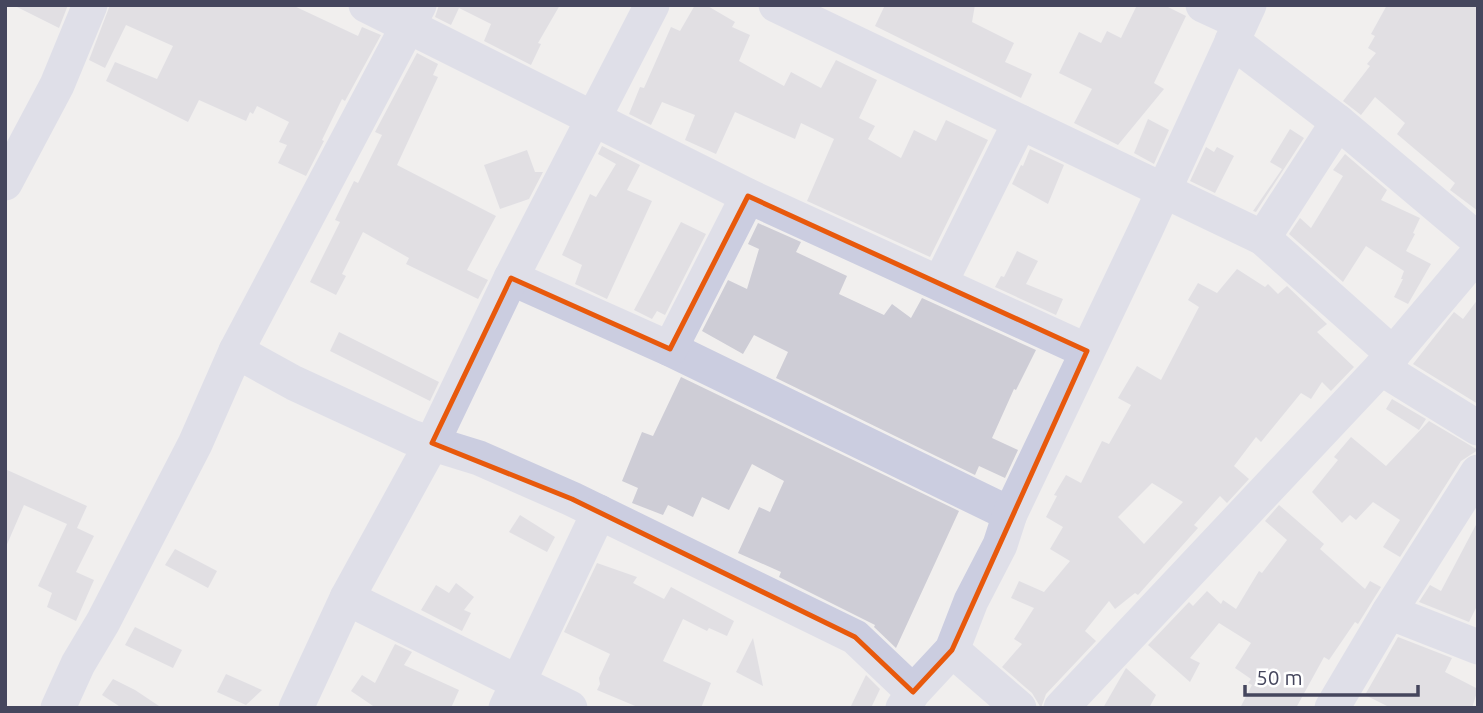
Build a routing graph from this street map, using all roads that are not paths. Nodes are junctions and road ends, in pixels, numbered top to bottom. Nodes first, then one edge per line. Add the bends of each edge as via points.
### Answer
1 (90, 5) edge
2 (366, 5) edge
3 (652, 5) edge
4 (775, 5) edge
5 (1203, 5) edge
6 (414, 16) edge
7 (836, 18) edge
8 (1240, 23) edge
9 (593, 120) junction
10 (1020, 122) junction
11 (1338, 122) junction
12 (5, 183) edge
13 (1163, 190) junction
14 (748, 196) junction
15 (1263, 238) junction
16 (1478, 240) edge
17 (1478, 253) edge
18 (511, 278) junction
19 (940, 283) junction
20 (670, 349) junction
21 (236, 351) junction
22 (1087, 351) junction
23 (1387, 360) junction
24 (1478, 428) edge
25 (432, 443) junction
26 (1478, 472) edge
27 (599, 512) junction
28 (1010, 514) junction
29 (347, 598) junction
30 (1389, 612) junction
31 (1478, 648) edge
32 (952, 650) junction
33 (512, 695) edge
34 (908, 700) edge
35 (58, 708) edge
36 (296, 708) edge
37 (570, 708) edge
38 (1019, 708) edge
39 (1061, 708) edge
40 (1332, 708) edge

1 - 12 street via 57,85
2 - 6 street
3 - 9 street
4 - 7 street
5 - 8 street
6 - 9 street
6 - 21 street
7 - 10 street
8 - 11 street
8 - 13 street
9 - 14 street
9 - 18 street
10 - 13 street
10 - 19 street
11 - 15 street
11 - 16 street
13 - 15 street
13 - 22 street
14 - 19 street
14 - 20 street
15 - 23 street
17 - 23 street
18 - 20 street
18 - 25 street
19 - 22 street
20 - 28 street
21 - 25 street via 294,383
21 - 35 street via 195,444
22 - 28 street
23 - 24 street
23 - 39 street
25 - 27 street via 479,458
25 - 29 street
26 - 30 street
27 - 33 street
27 - 34 street via 855,637
28 - 32 street
29 - 33 street
29 - 36 street
30 - 31 street
30 - 40 street
32 - 34 street
32 - 38 street
33 - 37 street

